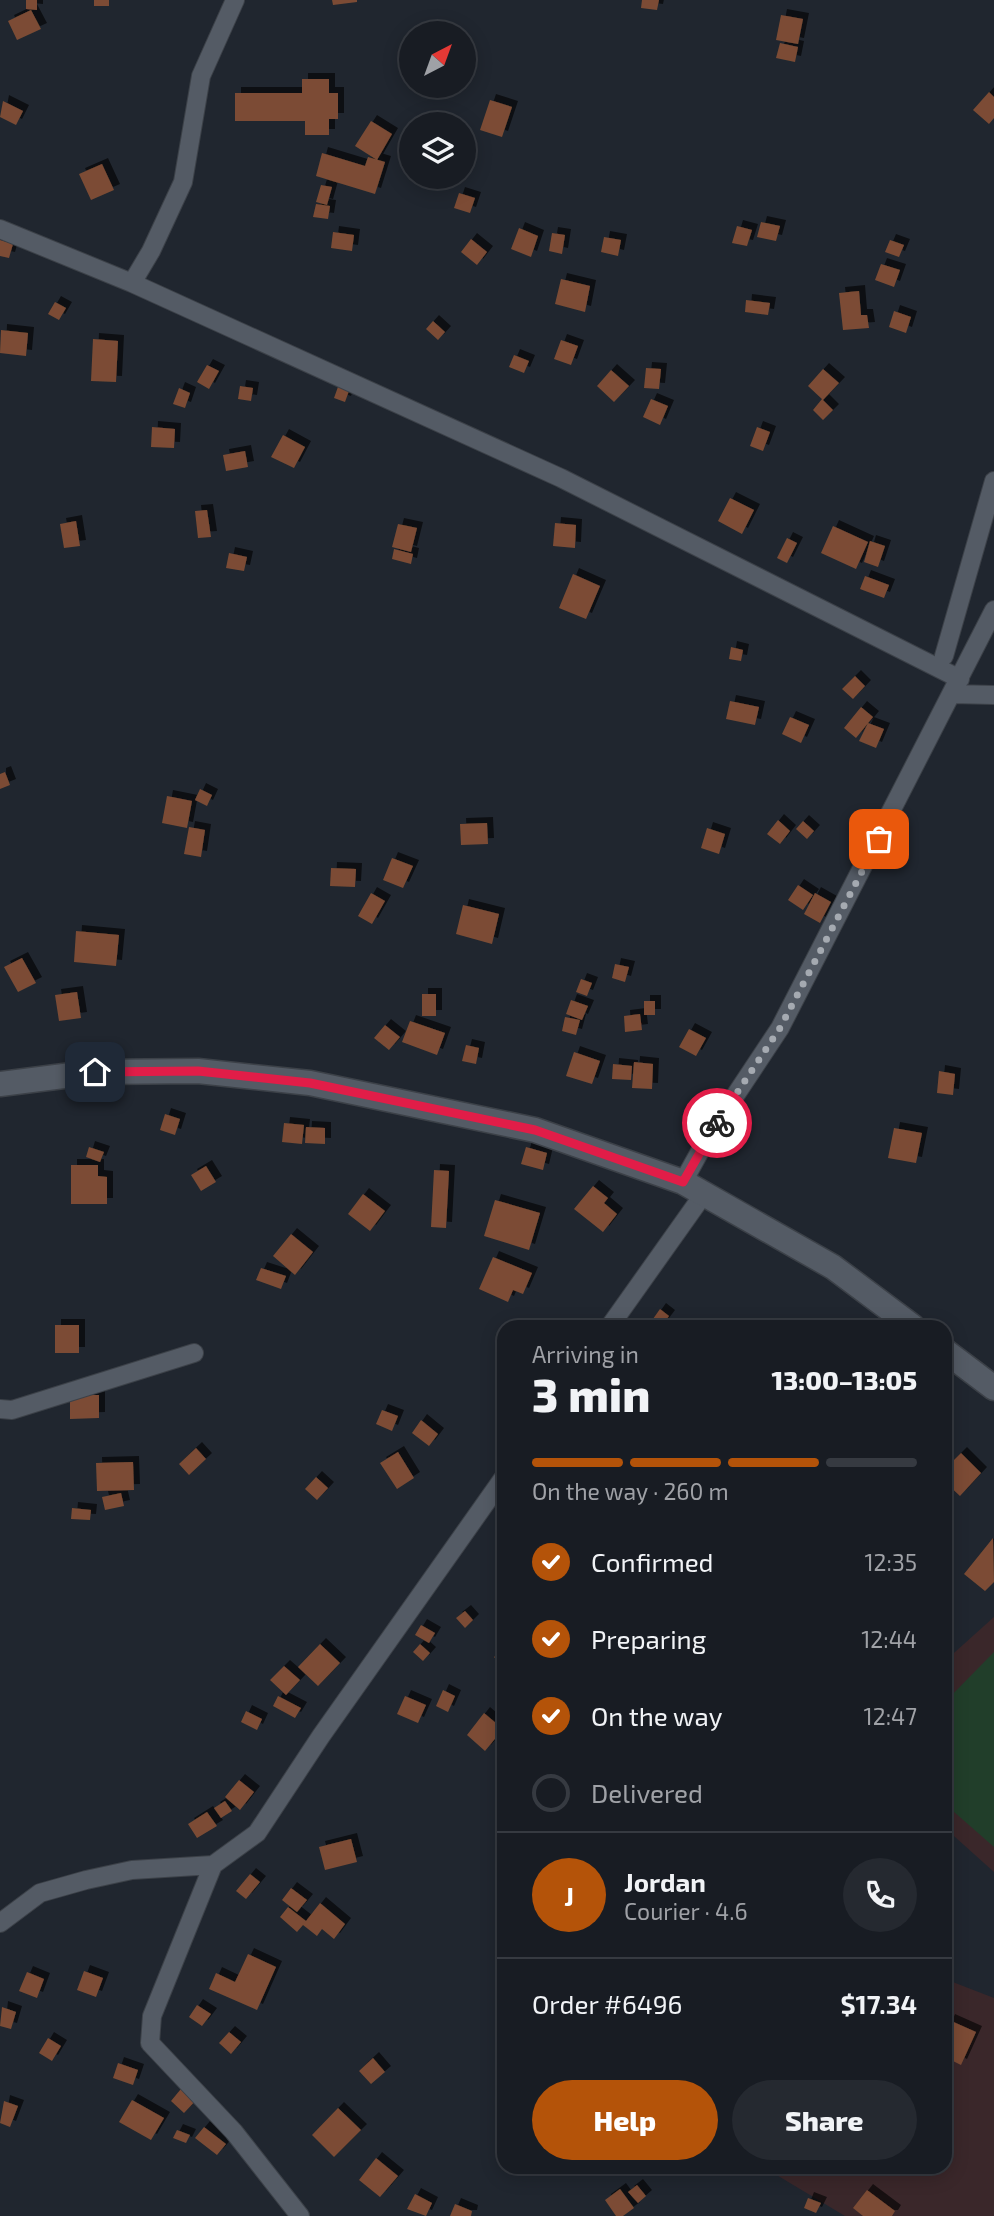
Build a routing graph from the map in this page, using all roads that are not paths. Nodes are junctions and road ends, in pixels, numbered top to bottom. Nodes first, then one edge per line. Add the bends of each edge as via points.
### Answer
1 (235, 0) edge
2 (0, 229) edge
3 (132, 283) junction
4 (994, 481) edge
5 (994, 610) edge
6 (944, 656) dead end
7 (956, 686) junction
8 (994, 695) edge
9 (0, 1084) edge
10 (693, 1188) junction
11 (614, 1320) edge
12 (904, 1320) edge
13 (194, 1353) dead end
14 (952, 1356) edge
15 (994, 1388) edge
16 (0, 1409) edge
17 (497, 1486) edge
18 (213, 1865) junction
19 (0, 1923) edge
20 (300, 2216) edge

1 - 3 street via 201,76 183,182
2 - 3 street
3 - 7 street via 561,478
4 - 6 street
5 - 7 street
7 - 8 street
7 - 10 street via 780,1028 709,1135
9 - 10 main road via 95,1072 198,1071 310,1083 535,1130
10 - 11 street
10 - 12 main road via 833,1267
13 - 16 street via 12,1410
14 - 15 main road
17 - 18 street via 257,1833
18 - 19 street via 132,1870 86,1880 40,1893
18 - 20 street via 152,2016 150,2043 234,2132

